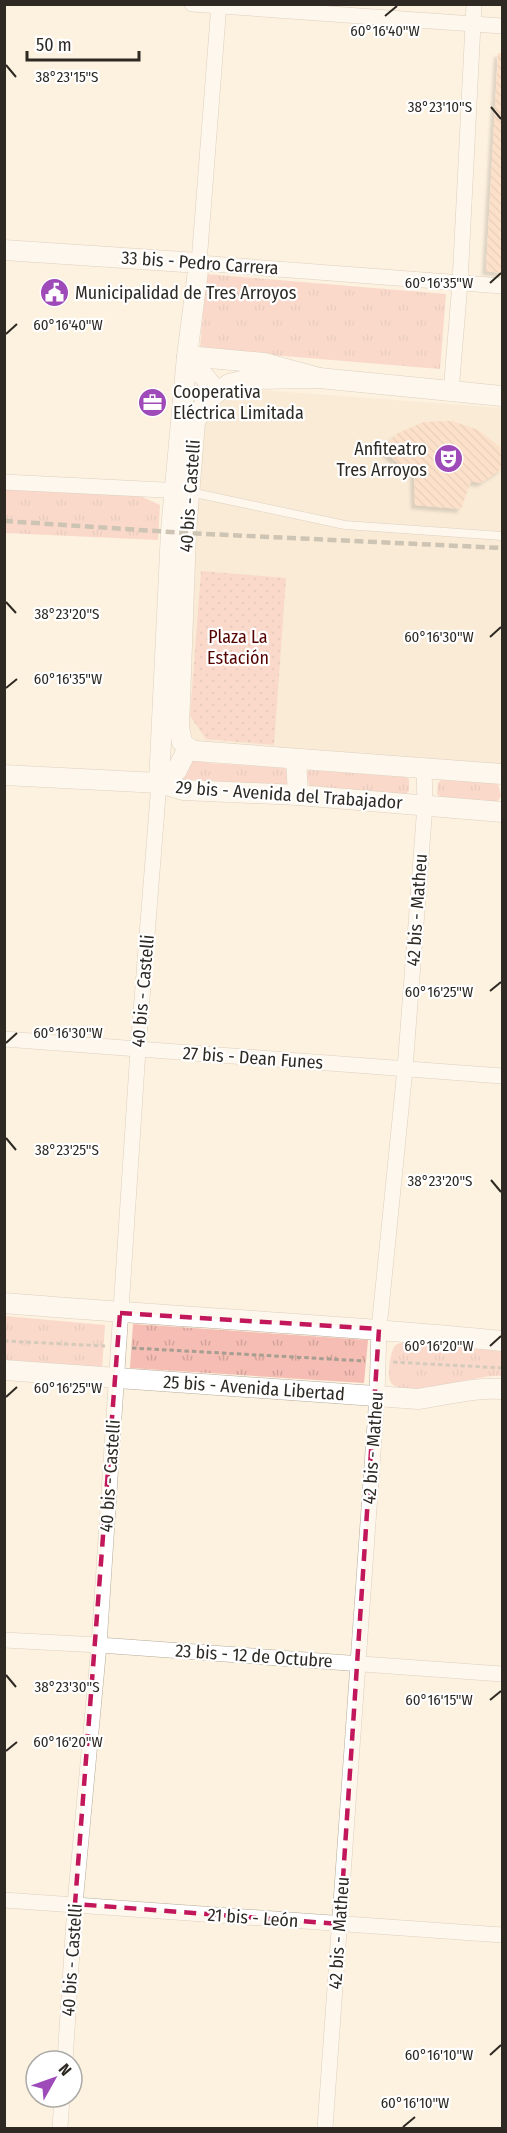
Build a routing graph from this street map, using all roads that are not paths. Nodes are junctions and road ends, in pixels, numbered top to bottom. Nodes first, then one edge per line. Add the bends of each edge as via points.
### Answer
1 (192, 4) edge
2 (474, 4) edge
3 (219, 6) edge
4 (473, 24) junction
5 (502, 26) edge
6 (4, 250) edge
7 (199, 263) junction
8 (460, 283) junction
9 (502, 286) edge
10 (187, 356) junction
11 (319, 378) junction
12 (217, 392) junction
13 (451, 392) junction
14 (502, 396) edge
15 (4, 482) edge
16 (182, 491) junction
17 (502, 536) edge
18 (176, 591) junction
19 (188, 748) junction
20 (296, 759) junction
21 (424, 768) junction
22 (502, 774) edge
23 (4, 775) edge
24 (159, 783) junction
25 (298, 795) junction
26 (425, 805) junction
27 (502, 812) edge
28 (4, 1038) edge
29 (138, 1050) junction
30 (405, 1069) junction
31 (502, 1076) edge
32 (4, 1303) edge
33 (120, 1313) junction
34 (379, 1329) junction
35 (502, 1341) edge
36 (4, 1370) edge
37 (117, 1379) junction
38 (502, 1389) edge
39 (377, 1396) junction
40 (4, 1640) edge
41 (99, 1645) junction
42 (357, 1663) junction
43 (502, 1674) edge
44 (4, 1900) edge
45 (75, 1904) junction
46 (340, 1924) junction
47 (502, 1935) edge
48 (66, 2049) edge
49 (61, 2109) edge
50 (60, 2128) edge
51 (325, 2128) edge

1 - 3 street
2 - 4 street
3 - 4 street
3 - 7 street, 40 bis - Castelli
4 - 5 street
4 - 8 street
6 - 7 street, 33 bis - Pedro Carrera
7 - 8 street, 33 bis - Pedro Carrera
7 - 10 street, 40 bis - Castelli
8 - 9 street, 33 bis - Pedro Carrera
8 - 13 street
10 - 11 street via 264,363
10 - 12 street
10 - 16 street, 40 bis - Castelli
11 - 12 street via 250,379 229,384
11 - 13 street
12 - 16 street, 40 bis - Castelli via 195,422
13 - 14 street
15 - 16 street
16 - 17 lane via 345,525
16 - 18 street, 40 bis - Castelli
18 - 19 street, 40 bis - Castelli via 178,727
18 - 24 street, 40 bis - Castelli
19 - 20 street, 29 bis - Avenida del Trabajador
19 - 24 street via 177,770
20 - 21 street, 29 bis - Avenida del Trabajador
20 - 25 street
21 - 22 street, 29 bis - Avenida del Trabajador
21 - 26 street, 42 bis - Matheu
23 - 24 street, 29 bis - Avenida del Trabajador
24 - 25 street, 29 bis - Avenida del Trabajador via 183,790
24 - 29 street, 40 bis - Castelli
25 - 26 street, 29 bis - Avenida del Trabajador
26 - 27 street, 29 bis - Avenida del Trabajador
26 - 30 street, 42 bis - Matheu
28 - 29 street, 27 bis - Dean Funes
29 - 30 street, 27 bis - Dean Funes
29 - 33 street, 40 bis - Castelli
30 - 31 street, 27 bis - Dean Funes
30 - 34 street, 42 bis - Matheu
32 - 33 street
33 - 34 street
33 - 37 street, 40 bis - Castelli
34 - 35 street
34 - 39 street, 42 bis - Matheu
36 - 37 street, 25 bis - Avenida Libertad
37 - 39 street, 25 bis - Avenida Libertad
37 - 41 street, 40 bis - Castelli
38 - 39 street, 25 bis - Avenida Libertad via 479,1388 418,1399
39 - 42 street, 42 bis - Matheu
40 - 41 street, 23 bis - 12 de Octubre
41 - 42 street, 23 bis - 12 de Octubre
41 - 45 street, 40 bis - Castelli
42 - 43 street, 23 bis - 12 de Octubre
42 - 46 street, 42 bis - Matheu
44 - 45 street, 21 bis - León
45 - 46 street, 21 bis - León
45 - 48 street, 40 bis - Castelli
46 - 47 street, 21 bis - León
46 - 51 street, 42 bis - Matheu
49 - 50 street

